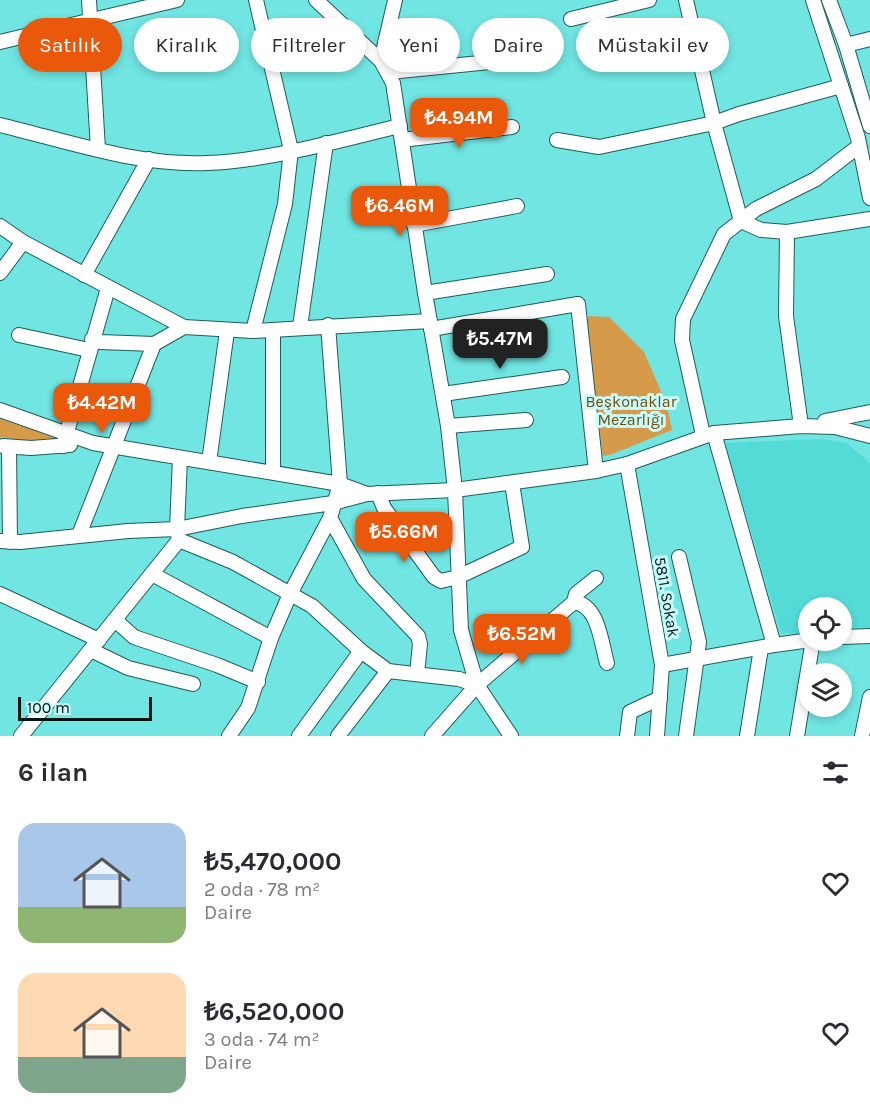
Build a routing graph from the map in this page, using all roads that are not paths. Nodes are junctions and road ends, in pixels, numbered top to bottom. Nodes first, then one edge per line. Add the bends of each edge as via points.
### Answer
1 (89, 0) edge
2 (177, 0) edge
3 (256, 0) edge
4 (316, 0) edge
5 (395, 0) edge
6 (649, 0) edge
7 (686, 0) edge
8 (813, 0) edge
9 (829, 0) edge
10 (90, 18) edge
11 (106, 18) edge
12 (392, 18) edge
13 (571, 19) dead end
14 (18, 38) edge
15 (870, 39) edge
16 (0, 42) edge
17 (846, 45) junction
18 (378, 59) edge
19 (93, 72) edge
20 (388, 72) edge
21 (841, 86) junction
22 (714, 123) junction
23 (0, 125) edge
24 (870, 126) edge
25 (512, 127) dead end
26 (401, 133) junction
27 (557, 140) dead end
28 (326, 143) junction
29 (859, 146) junction
30 (98, 149) junction
31 (291, 150) junction
32 (149, 159) junction
33 (870, 198) edge
34 (518, 206) dead end
35 (870, 219) edge
36 (741, 221) junction
37 (414, 225) junction
38 (0, 226) edge
39 (787, 232) junction
40 (23, 242) junction
41 (0, 273) edge
42 (547, 274) dead end
43 (84, 275) junction
44 (108, 288) junction
45 (425, 293) junction
46 (328, 325) junction
47 (431, 325) junction
48 (184, 327) junction
49 (300, 327) junction
50 (273, 330) junction
51 (227, 331) junction
52 (253, 331) junction
53 (19, 335) dead end
54 (91, 344) junction
55 (154, 345) junction
56 (562, 377) dead end
57 (443, 394) junction
58 (0, 410) edge
59 (870, 414) edge
60 (526, 420) dead end
61 (448, 426) junction
62 (801, 426) junction
63 (870, 427) edge
64 (709, 434) junction
65 (870, 436) edge
66 (65, 440) junction
67 (5, 447) edge
68 (114, 447) junction
69 (180, 458) junction
70 (209, 462) junction
71 (627, 464) junction
72 (597, 471) junction
73 (273, 472) junction
74 (512, 483) junction
75 (340, 484) junction
76 (455, 490) junction
77 (372, 494) junction
78 (333, 503) junction
79 (330, 518) junction
80 (79, 535) junction
81 (178, 535) junction
82 (5, 542) edge
83 (679, 557) dead end
84 (152, 574) junction
85 (458, 577) junction
86 (596, 578) dead end
87 (0, 594) edge
88 (290, 594) junction
89 (574, 602) junction
90 (115, 620) junction
91 (870, 636) edge
92 (852, 637) edge
93 (271, 638) junction
94 (798, 642) edge
95 (95, 645) junction
96 (767, 646) junction
97 (360, 651) junction
98 (810, 651) edge
99 (698, 658) junction
100 (606, 663) dead end
101 (662, 665) junction
102 (388, 671) junction
103 (417, 674) junction
104 (258, 682) junction
105 (193, 684) dead end
106 (477, 685) junction
107 (870, 697) edge
108 (660, 698) junction
109 (865, 733) edge
110 (27, 735) edge
111 (229, 736) edge
112 (299, 736) edge
113 (338, 736) edge
114 (432, 736) edge
115 (511, 736) edge
116 (627, 736) edge
117 (657, 736) edge
118 (686, 736) edge
119 (747, 736) edge
120 (797, 736) edge

1 - 10 street
2 - 11 street
3 - 31 street
4 - 18 street
5 - 12 street
6 - 13 street
7 - 22 street
8 - 21 street
9 - 17 street
14 - 16 street
15 - 17 street
17 - 24 street
19 - 30 street
20 - 26 street
21 - 22 street
21 - 29 street
22 - 27 street via 599,147
22 - 36 street
23 - 30 street
25 - 26 street
26 - 28 street
26 - 37 street
28 - 31 street
28 - 49 street
29 - 33 street
29 - 36 street via 816,179 756,209
30 - 32 street
31 - 32 street via 207,163
31 - 52 street via 285,204
32 - 43 street
34 - 37 street
35 - 39 street
36 - 39 street via 760,230
36 - 64 street via 724,234 683,319 682,340
37 - 45 street
38 - 40 street
39 - 62 street via 786,316
40 - 41 street
40 - 43 street
42 - 45 street
43 - 44 street
44 - 48 street
44 - 54 street
45 - 47 street
46 - 47 street
46 - 49 street
46 - 75 street
47 - 57 street
47 - 72 street via 578,304
48 - 51 street
48 - 55 street
49 - 50 street
50 - 52 street
50 - 73 street
51 - 52 street
51 - 70 street
53 - 54 street
54 - 55 street
54 - 66 street
55 - 68 street
56 - 57 street
57 - 61 street
58 - 66 street
59 - 62 street
59 - 63 street
60 - 61 street
61 - 76 street
62 - 64 street
62 - 65 street via 835,427
64 - 71 street
64 - 96 street
66 - 67 street
66 - 68 street
67 - 82 street
68 - 69 street
68 - 80 street
69 - 70 street
69 - 81 street
70 - 73 street
71 - 72 street
71 - 101 street, 5811. Sokak
72 - 74 street
73 - 75 street
74 - 76 street
74 - 85 street via 522,547
75 - 77 street
75 - 78 street
76 - 77 street
76 - 85 street
77 - 78 street
77 - 85 street via 434,578 441,581
78 - 79 street
78 - 81 street via 242,516
79 - 88 street
79 - 103 street via 364,579 418,636
80 - 81 street
80 - 82 street
81 - 84 street
81 - 88 street
83 - 99 street via 699,642
84 - 90 street
84 - 93 street
85 - 106 street via 461,630
86 - 89 street via 576,594
87 - 95 street
88 - 93 street
88 - 97 street via 312,606
89 - 100 street via 585,605 594,615
89 - 106 street
90 - 95 street
90 - 104 street via 134,637
91 - 92 street
93 - 104 street
94 - 96 street
95 - 105 street via 128,668
95 - 110 street
96 - 99 street
96 - 119 street
97 - 102 street
97 - 112 street
98 - 120 street
99 - 101 street
99 - 118 street
101 - 108 street, 5811. Sokak
102 - 103 street
102 - 113 street
103 - 106 street
104 - 111 street via 248,708
106 - 114 street
106 - 115 street
107 - 109 street
108 - 116 street via 630,712
108 - 117 street, 5811. Sokak

